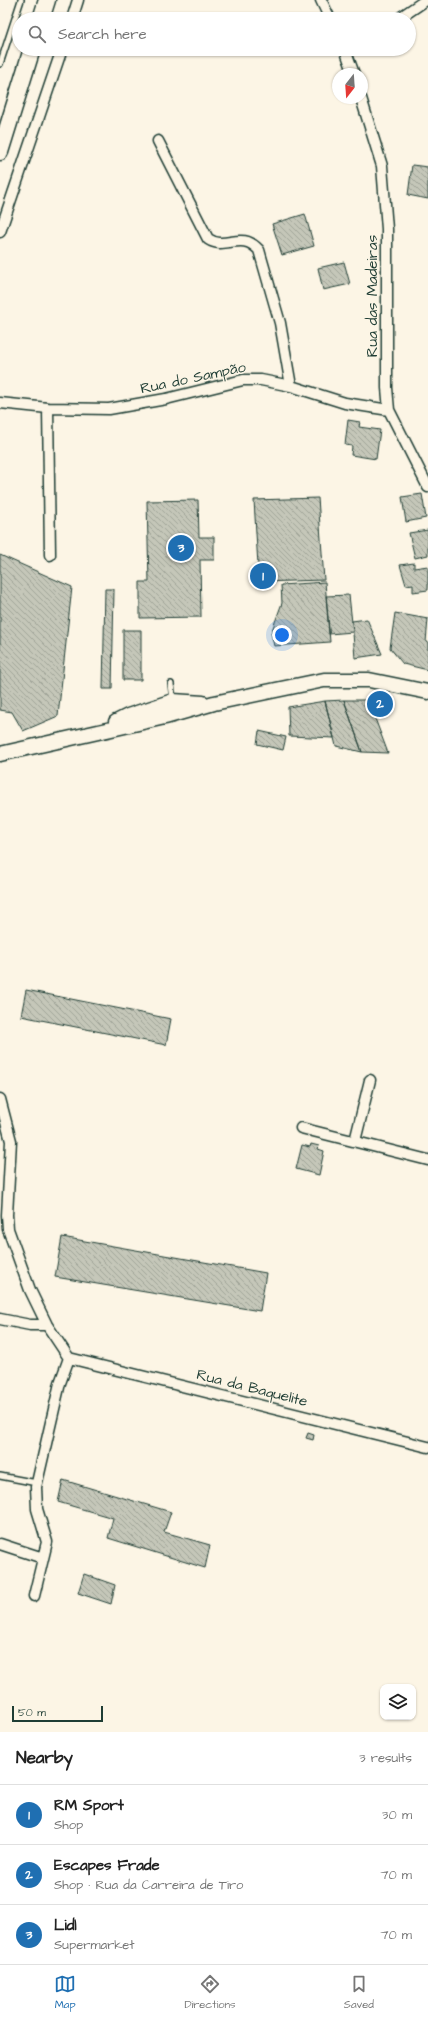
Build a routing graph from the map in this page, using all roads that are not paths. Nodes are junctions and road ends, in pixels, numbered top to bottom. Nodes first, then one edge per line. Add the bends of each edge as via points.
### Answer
1 (21, 0) edge
2 (47, 0) edge
3 (78, 0) edge
4 (321, 0) edge
5 (426, 0) edge
6 (17, 12) edge
7 (43, 12) edge
8 (74, 12) edge
9 (327, 12) edge
10 (408, 12) edge
11 (12, 27) edge
12 (30, 56) edge
13 (60, 56) edge
14 (350, 56) edge
15 (0, 64) edge
16 (353, 68) edge
17 (363, 104) edge
18 (158, 141) dead end
19 (0, 152) edge
20 (0, 232) edge
21 (291, 386) junction
22 (0, 403) edge
23 (48, 408) junction
24 (389, 410) junction
25 (428, 487) edge
26 (50, 555) dead end
27 (171, 684) dead end
28 (428, 692) edge
29 (173, 701) junction
30 (214, 703) junction
31 (165, 717) junction
32 (106, 729) junction
33 (0, 754) edge
34 (370, 1080) dead end
35 (0, 1099) edge
36 (301, 1128) dead end
37 (355, 1140) junction
38 (428, 1160) edge
39 (0, 1318) edge
40 (47, 1325) junction
41 (69, 1358) junction
42 (428, 1447) edge
43 (0, 1476) edge
44 (36, 1483) junction
45 (0, 1544) edge
46 (43, 1558) junction
47 (34, 1596) dead end

1 - 6 lane
2 - 7 main road
3 - 8 street
4 - 9 street
5 - 10 street
11 - 15 lane
12 - 19 main road
13 - 20 street
14 - 16 street
17 - 24 street, Rua das Madeiras via 382,166 387,229
18 - 21 street via 208,239 218,243 248,241 259,250 280,323
21 - 23 street, Rua do Sampão via 261,380 243,380 166,400 109,409
21 - 24 street, Rua do Sampão via 345,403
22 - 23 street, Rua do Sampão
23 - 26 street
24 - 25 street, Rua das Madeiras
27 - 29 lane
28 - 30 main road via 369,680 334,679
29 - 30 main road
29 - 31 main road via 172,708
29 - 32 main road via 128,716
30 - 31 main road
31 - 32 main road
32 - 33 main road
34 - 37 street
35 - 40 street via 11,1141 8,1229 30,1290
36 - 37 street
37 - 38 street
39 - 40 street via 30,1325
40 - 41 street
41 - 42 street, Rua da Baquelite
41 - 44 street via 60,1383
43 - 44 lane
44 - 46 street via 37,1509 47,1542
45 - 46 street
46 - 47 street

